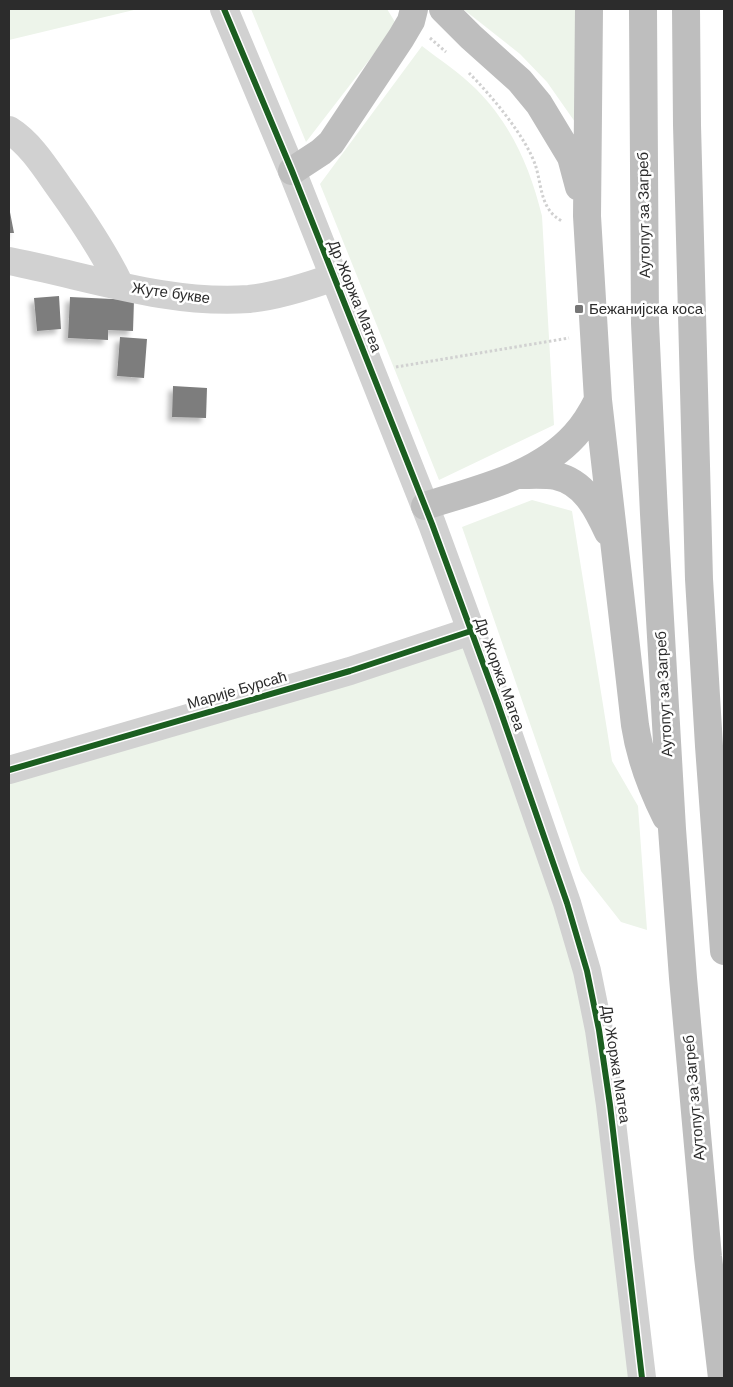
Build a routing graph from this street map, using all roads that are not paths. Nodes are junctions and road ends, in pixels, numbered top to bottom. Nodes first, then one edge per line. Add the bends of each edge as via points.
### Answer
1 (224, 9) edge
2 (443, 9) edge
3 (589, 9) edge
4 (643, 9) edge
5 (686, 9) edge
6 (412, 15) edge
7 (9, 130) edge
8 (292, 171) junction
9 (575, 219) junction
10 (9, 261) edge
11 (334, 277) junction
12 (120, 285) junction
13 (598, 400) junction
14 (520, 475) junction
15 (425, 506) junction
16 (615, 545) junction
17 (471, 630) junction
18 (724, 716) edge
19 (709, 746) junction
20 (9, 770) edge
21 (672, 829) junction
22 (724, 951) edge
23 (642, 1378) edge
24 (722, 1378) edge

1 - 8 street, Др Жоржа Матеа
2 - 9 highway via 520,81 539,104 570,157
3 - 9 highway
4 - 21 highway, Аутопут за Загреб via 645,323
5 - 19 highway via 699,579
6 - 8 highway via 331,142
7 - 12 street via 32,151 50,174 98,242
8 - 11 street, Др Жоржа Матеа
9 - 13 highway
10 - 12 street, Жуте букве
11 - 12 street, Жуте букве via 290,292 232,299 168,295
11 - 15 street, Др Жоржа Матеа
13 - 14 highway via 565,446
13 - 16 highway
14 - 15 highway
14 - 16 highway via 556,476 574,484 597,508
15 - 17 street, Др Жоржа Матеа
16 - 21 highway via 639,750 653,791
17 - 20 street, Марије Бурсаћ via 350,671
17 - 23 street, Др Жоржа Матеа via 564,894 587,971 610,1104
18 - 19 highway via 724,726
19 - 22 highway
21 - 24 highway, Аутопут за Загреб via 708,1258

